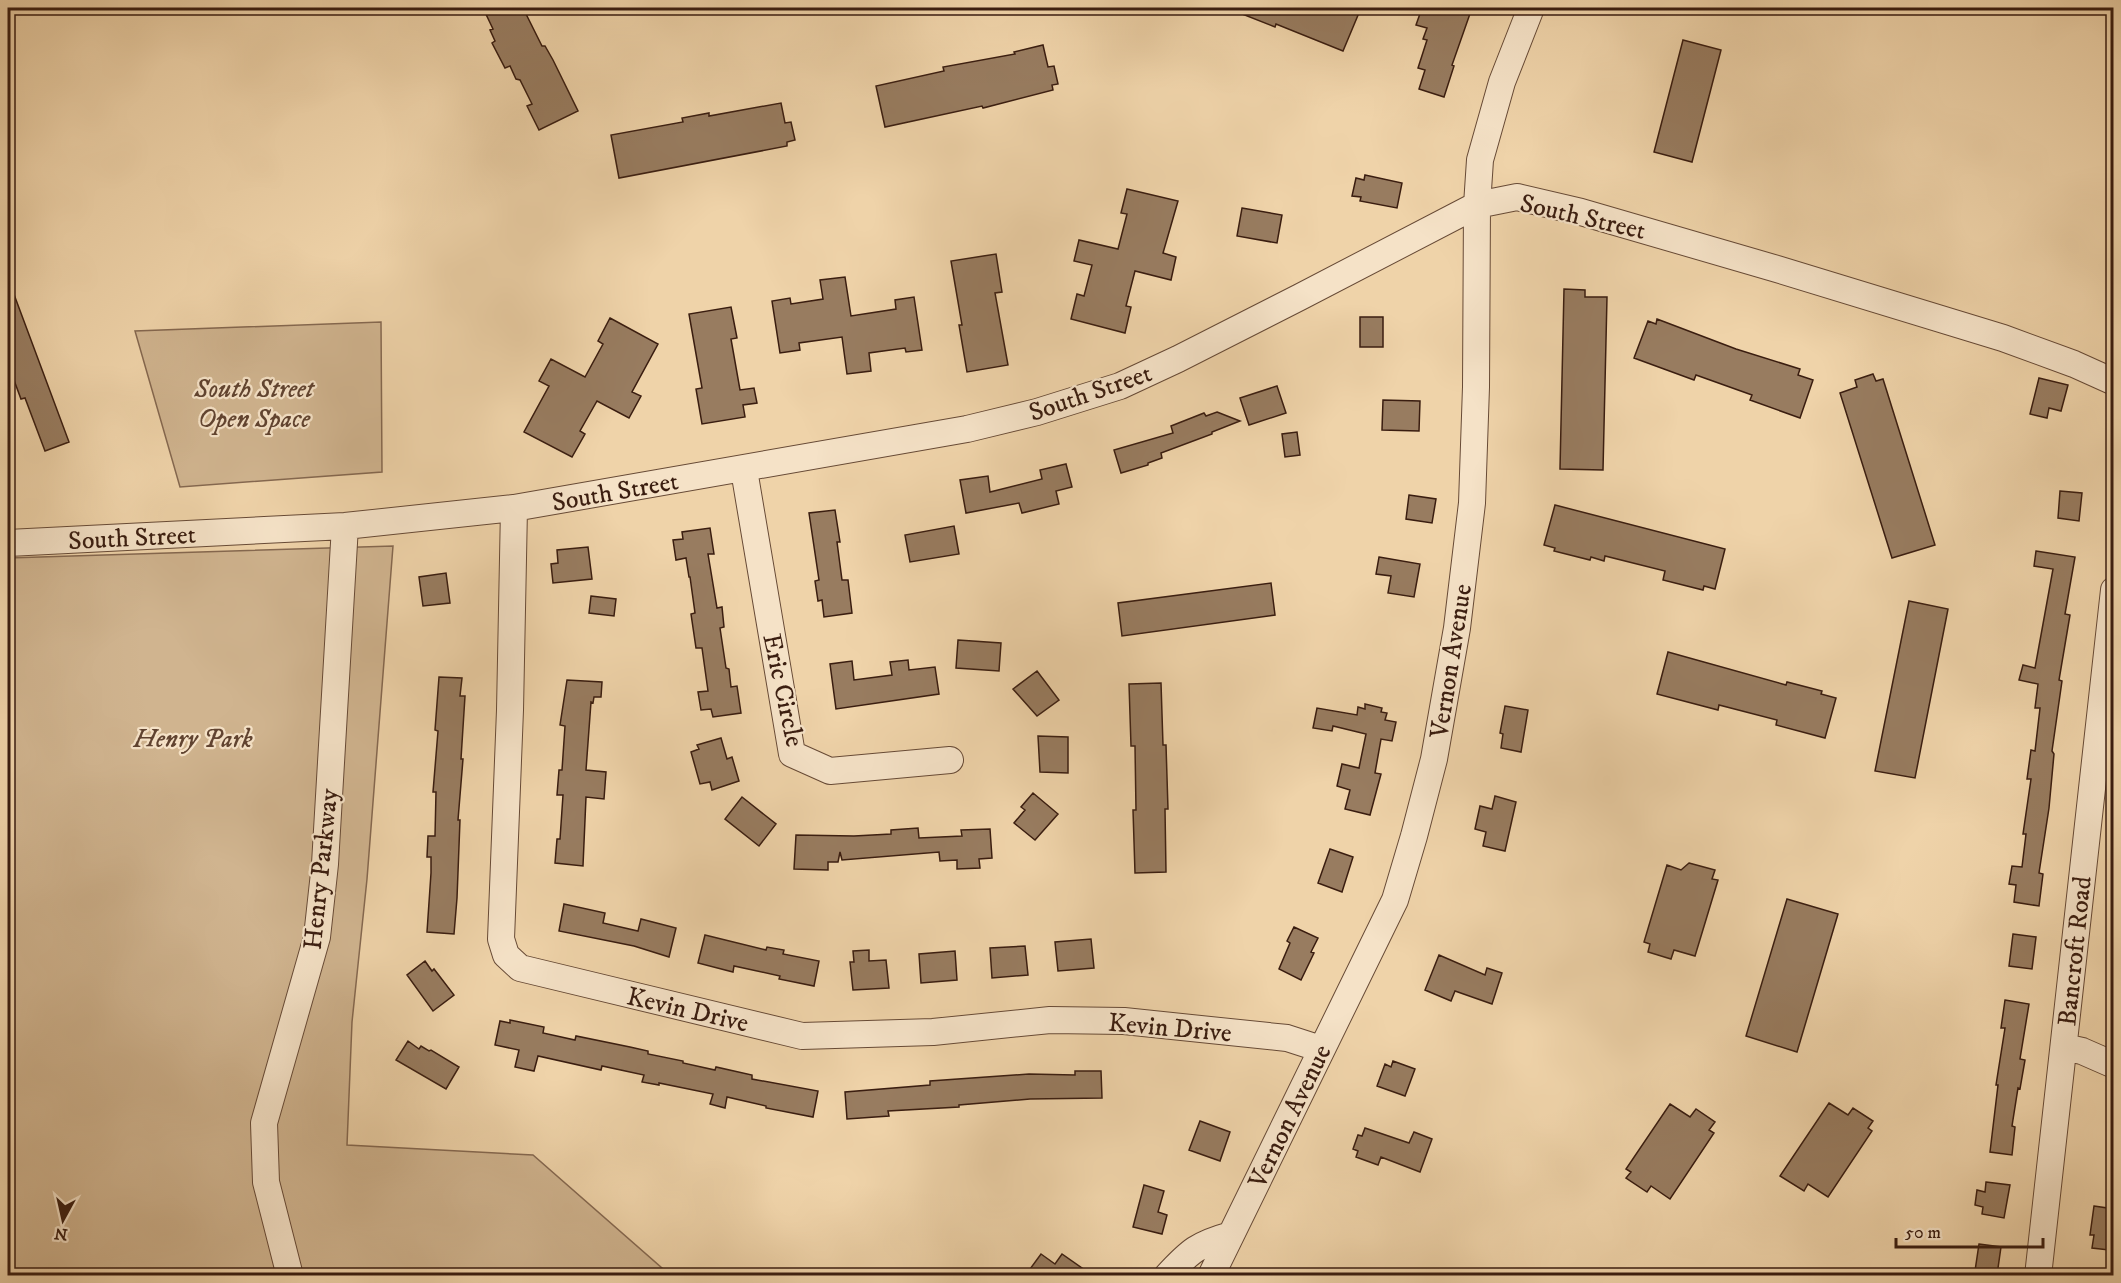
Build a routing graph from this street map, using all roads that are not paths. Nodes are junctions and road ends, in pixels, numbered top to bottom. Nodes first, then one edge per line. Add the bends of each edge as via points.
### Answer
1 (1531, 8) edge
2 (1477, 205) junction
3 (2114, 382) edge
4 (744, 470) junction
5 (514, 508) junction
6 (345, 526) junction
7 (8, 543) edge
8 (2114, 591) edge
9 (950, 760) dead end
10 (2064, 1047) junction
11 (1321, 1049) junction
12 (2114, 1065) edge
13 (1231, 1235) junction
14 (290, 1275) edge
15 (1167, 1275) edge
16 (1211, 1275) edge
17 (2038, 1275) edge

1 - 2 street, Vernon Avenue via 1502,82 1480,160
2 - 3 street, South Street via 1517,197 1581,212 2003,338
2 - 4 street, South Street via 1120,386 967,429
2 - 11 street, Vernon Avenue via 1472,503 1457,628 1434,759 1395,900
4 - 5 street, South Street
4 - 9 street, Eric Circle via 792,754 830,771
5 - 6 street, South Street
5 - 11 street, Kevin Drive via 501,939 506,956 520,968 802,1036 933,1032 1050,1020 1124,1021 1287,1038
6 - 7 street, South Street
6 - 14 street, Henry Parkway via 325,864 317,937 264,1123 266,1182
8 - 10 street, Bancroft Road
10 - 12 street
10 - 17 street, Bancroft Road
11 - 13 street, Vernon Avenue
13 - 15 street via 1207,1241
13 - 16 street, Vernon Avenue

